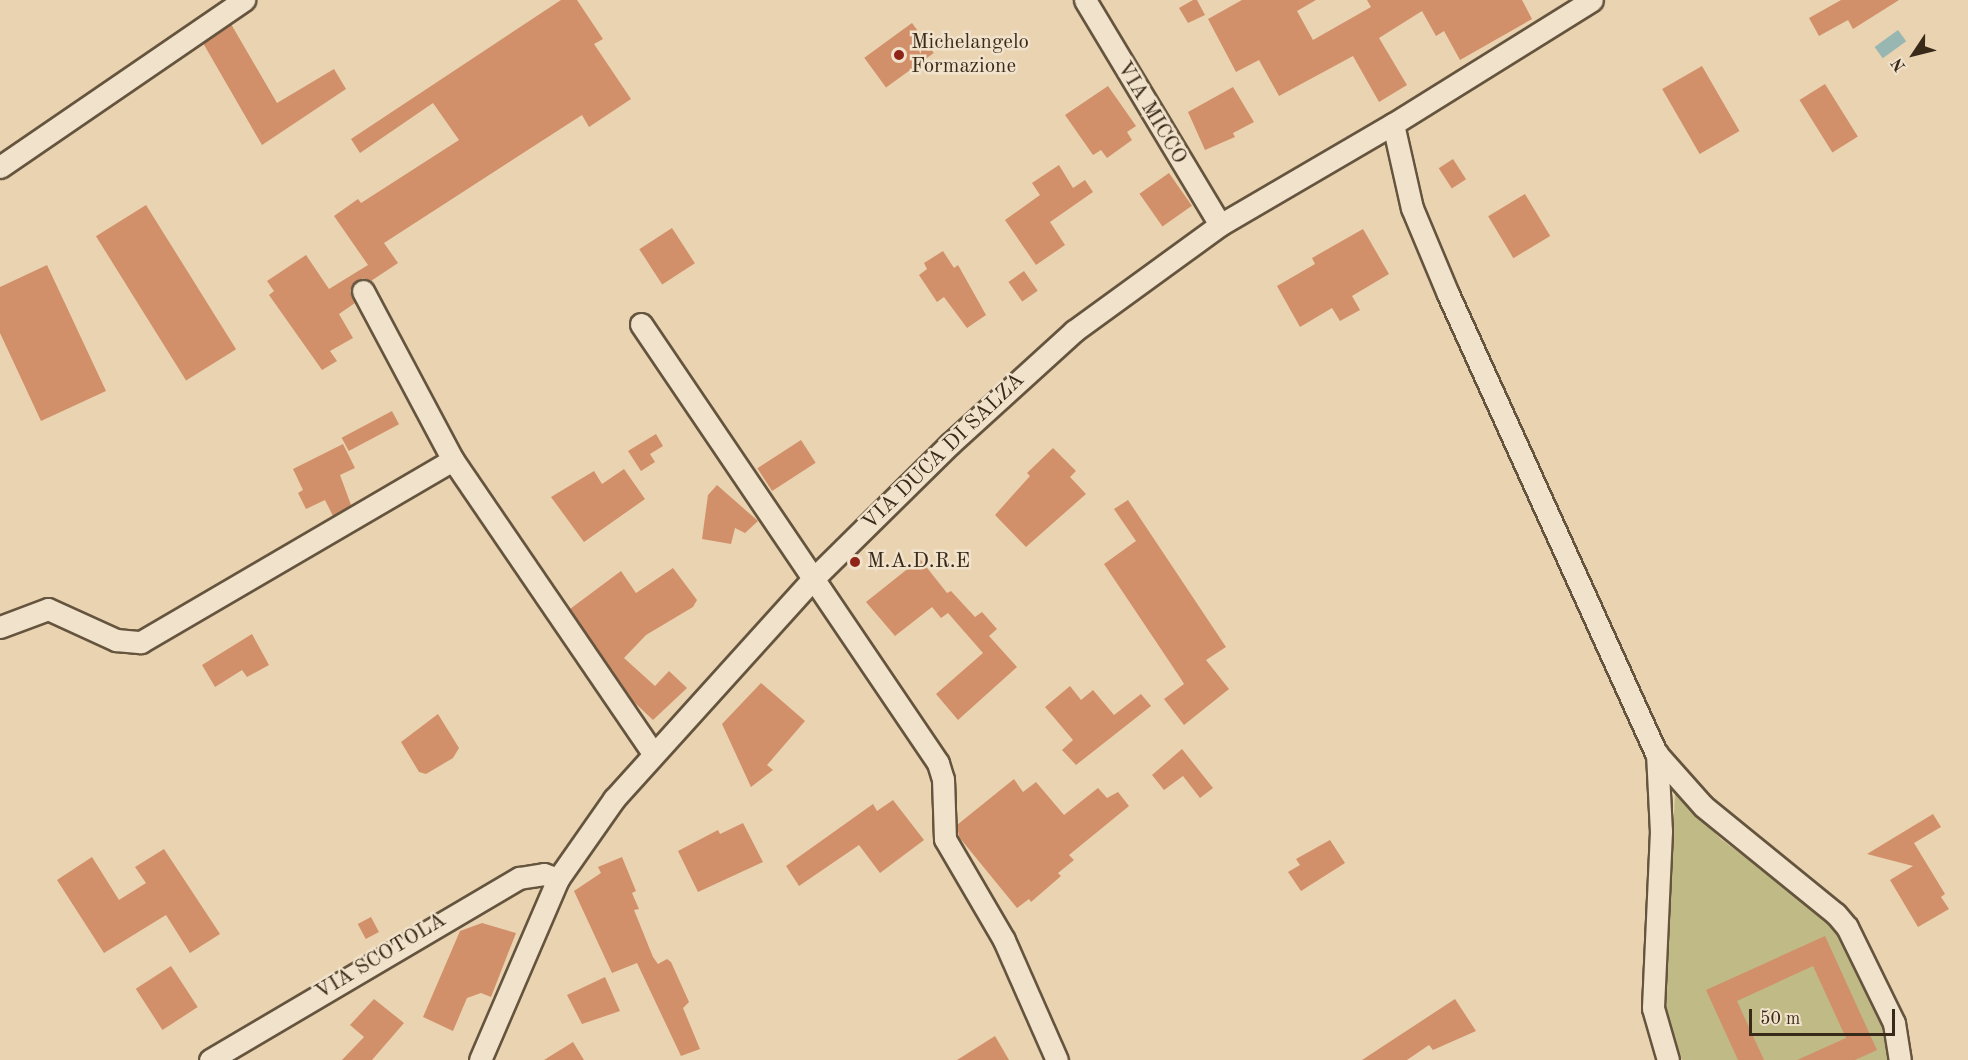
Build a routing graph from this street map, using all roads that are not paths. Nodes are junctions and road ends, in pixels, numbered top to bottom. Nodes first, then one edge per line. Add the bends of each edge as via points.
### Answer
1 (244, 0) edge
2 (1085, 0) edge
3 (1592, 0) edge
4 (1392, 124) junction
5 (0, 167) edge
6 (1220, 225) junction
7 (363, 291) dead end
8 (641, 324) dead end
9 (453, 460) junction
10 (814, 578) junction
11 (0, 627) edge
12 (653, 753) junction
13 (1656, 753) junction
14 (558, 879) junction
15 (210, 1060) edge
16 (480, 1060) edge
17 (1057, 1060) edge
18 (1668, 1060) edge
19 (1900, 1060) edge

1 - 5 street
2 - 6 street, VIA MICCO
3 - 4 street, VIA DUCA DI SALZA
4 - 6 street, VIA DUCA DI SALZA
4 - 13 street via 1413,208 1444,283
6 - 10 street, VIA DUCA DI SALZA via 1074,331
7 - 9 street
8 - 10 street
9 - 11 street via 141,642 126,643 48,609
9 - 12 street
10 - 12 street, VIA DUCA DI SALZA
10 - 17 street via 938,763 943,779 945,839 1004,940
12 - 14 street, VIA DUCA DI SALZA via 614,799
13 - 18 street via 1661,831 1653,1008
13 - 19 street via 1703,806 1847,927 1894,1023
14 - 15 street, VIA SCOTOLA via 544,874 519,878
14 - 16 street, VIA DUCA DI SALZA

